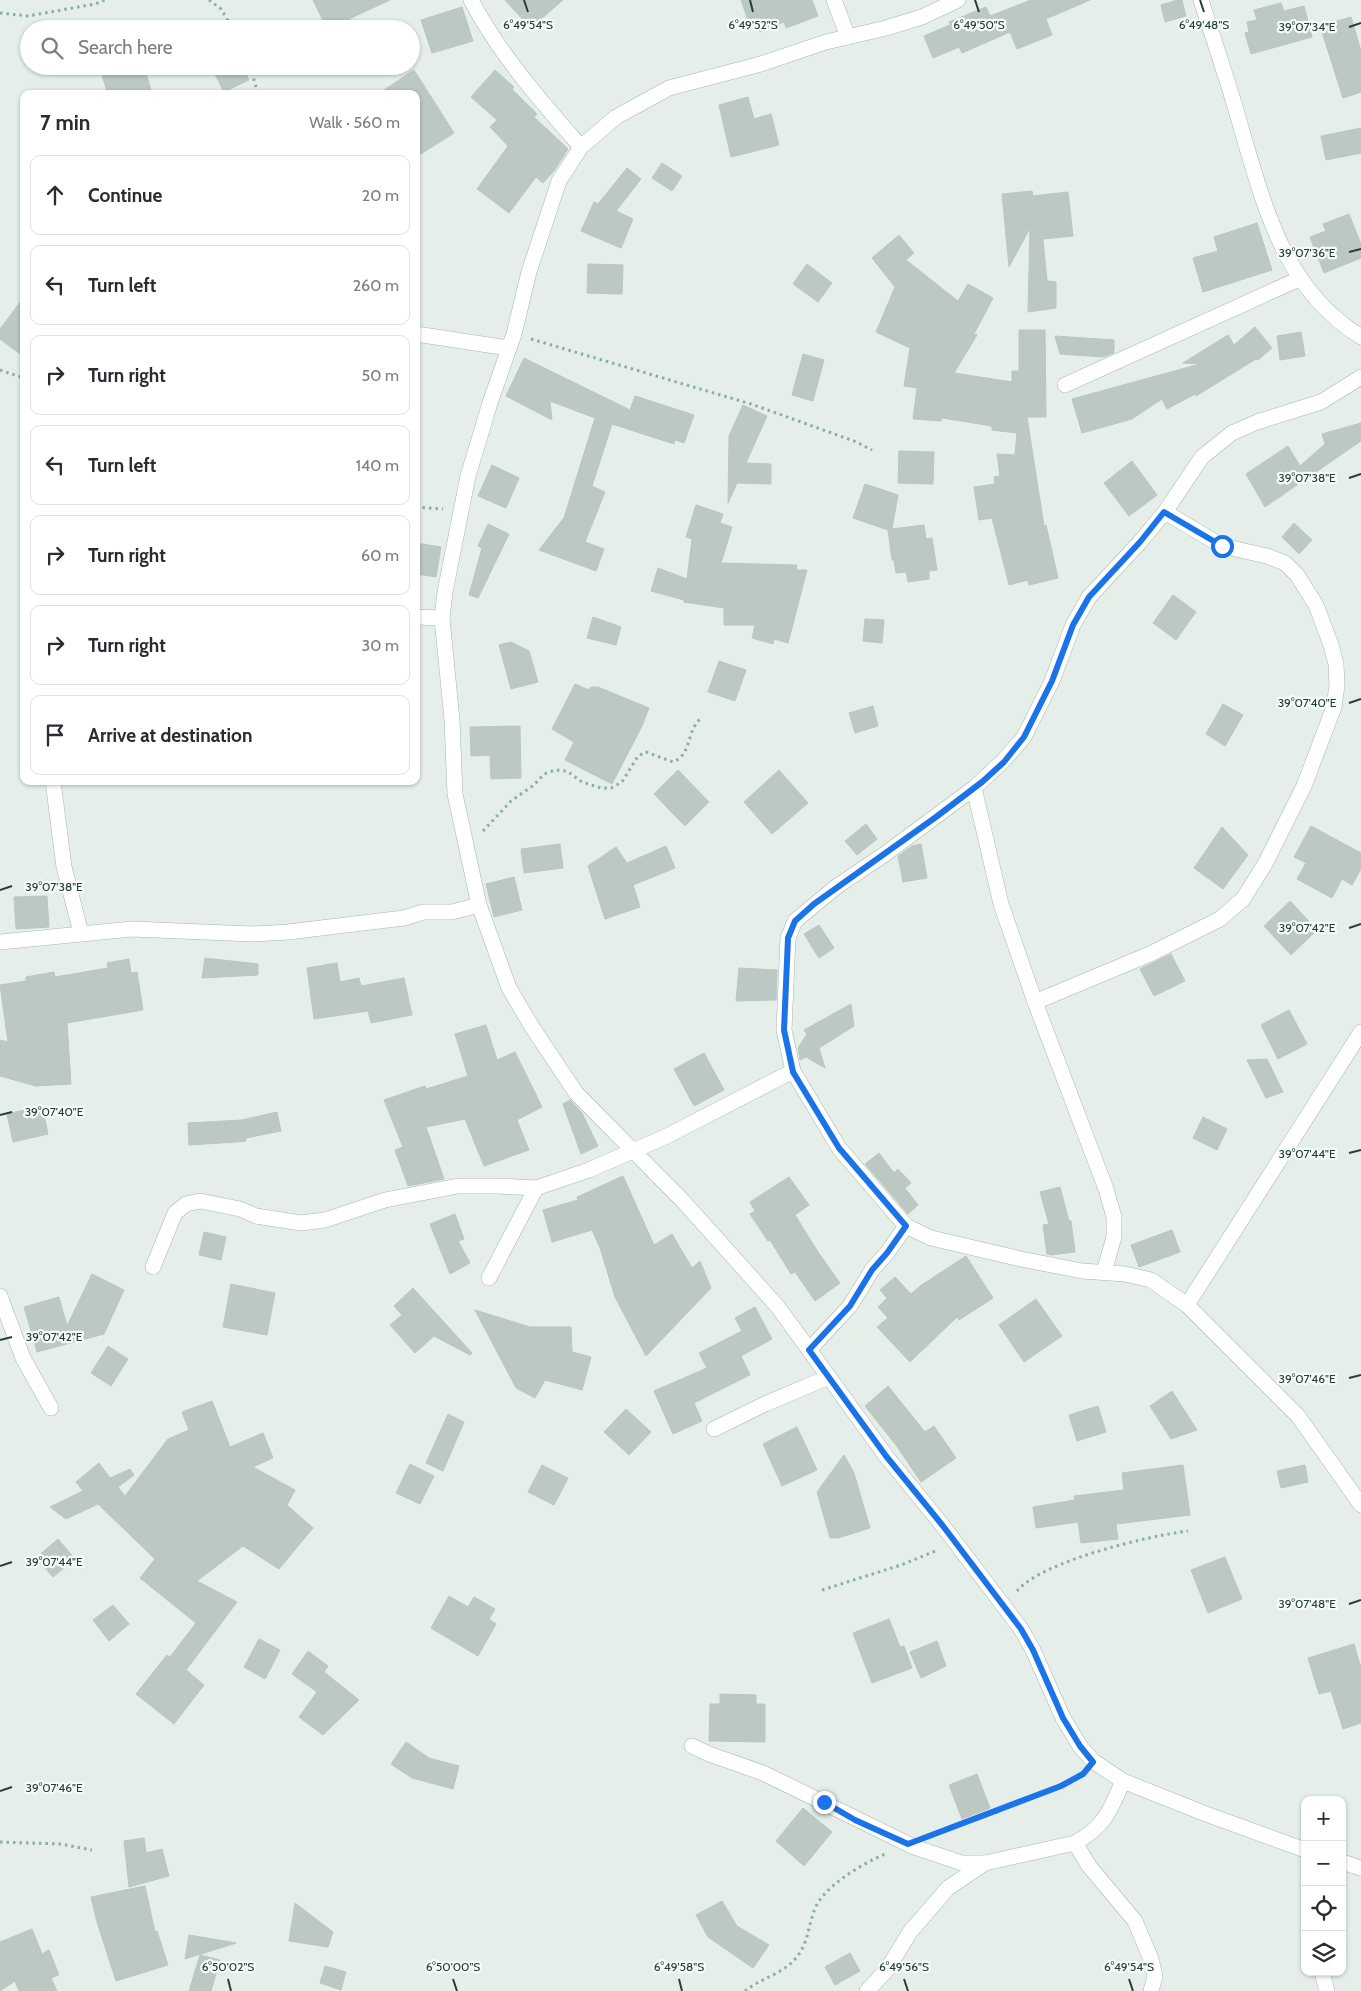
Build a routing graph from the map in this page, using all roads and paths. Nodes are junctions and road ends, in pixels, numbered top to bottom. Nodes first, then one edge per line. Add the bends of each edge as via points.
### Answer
1 (105, 0) edge
2 (209, 0) edge
3 (471, 0) edge
4 (834, 0) edge
5 (958, 0) edge
6 (1201, 0) edge
7 (0, 13) edge
8 (227, 20) edge
9 (848, 37) junction
10 (253, 75) edge
11 (257, 90) edge
12 (581, 146) junction
13 (1299, 279) junction
14 (420, 334) edge
15 (1361, 337) edge
16 (511, 341) junction
17 (0, 370) edge
18 (20, 377) edge
19 (1361, 377) edge
20 (1065, 386) dead end
21 (872, 450) dead end
22 (420, 507) edge
23 (461, 510) junction
24 (1164, 512) junction
25 (420, 617) edge
26 (442, 618) junction
27 (700, 719) dead end
28 (54, 785) edge
29 (974, 788) junction
30 (469, 852) junction
31 (479, 905) junction
32 (81, 933) junction
33 (0, 942) edge
34 (1035, 1002) junction
35 (1361, 1032) edge
36 (793, 1072) junction
37 (633, 1150) junction
38 (536, 1188) junction
39 (906, 1226) junction
40 (152, 1267) dead end
41 (1104, 1272) junction
42 (489, 1278) dead end
43 (0, 1296) edge
44 (1187, 1305) junction
45 (809, 1350) junction
46 (830, 1377) junction
47 (51, 1408) dead end
48 (714, 1429) dead end
49 (1361, 1505) edge
50 (1188, 1531) dead end
51 (953, 1540) junction
52 (822, 1590) dead end
53 (1006, 1608) junction
54 (692, 1746) dead end
55 (1093, 1762) junction
56 (1123, 1781) junction
57 (0, 1842) edge
58 (1075, 1843) junction
59 (908, 1844) junction
60 (1301, 1849) edge
61 (92, 1850) dead end
62 (985, 1862) junction
63 (1346, 1863) edge
64 (1361, 1868) edge
65 (1323, 1976) edge
66 (745, 1991) edge
67 (867, 1991) edge
68 (1151, 1991) edge
69 (1327, 1991) edge

1 - 7 path via 28,16
2 - 8 path via 221,9
3 - 12 street via 507,59
4 - 9 street
5 - 9 street via 922,17
6 - 13 street via 1258,187
9 - 12 street via 669,88 616,117
10 - 11 path
12 - 16 street via 560,181 529,272
13 - 15 street via 1321,306
13 - 20 street
14 - 16 street
16 - 21 path via 598,360 751,404
16 - 23 street via 468,476
17 - 18 path
19 - 24 street via 1321,402 1232,433 1202,457
22 - 23 path
23 - 26 street
24 - 29 street via 1089,597 1073,625 1052,681 1024,737 1004,762
24 - 34 street via 1222,546 1267,556 1285,563 1297,575 1316,605 1331,645 1337,684 1334,707 1304,786 1265,864 1243,899 1211,924 1150,954
25 - 26 street
26 - 30 street via 455,794
27 - 30 path via 693,726 681,759 673,762 646,752 638,756 622,782 611,788 582,782 567,771 555,770 544,774 488,824
28 - 32 street via 64,867
29 - 34 street via 1001,904
29 - 36 street via 836,887 795,921 788,938 784,1013 784,1030
30 - 31 street
31 - 32 street via 452,912 423,912 404,918 288,932 252,934 132,929
31 - 37 street via 508,988 576,1092
32 - 33 street
34 - 41 street via 1114,1217 1114,1237
35 - 44 street
36 - 37 street
36 - 39 street via 839,1148
37 - 38 street via 589,1170
37 - 45 street via 778,1307
38 - 40 street via 458,1186 385,1200 325,1220 301,1223 256,1216 240,1209 200,1201 186,1204 175,1213
38 - 42 street
39 - 41 street via 931,1238 994,1253 1082,1271
39 - 45 street via 872,1270 850,1306
41 - 44 street via 1151,1280
43 - 47 street via 22,1358
44 - 49 street via 1298,1416
45 - 46 street
46 - 48 street
46 - 51 street via 886,1456
50 - 53 path via 1121,1545 1060,1564 1037,1574 1018,1589
51 - 52 path via 909,1563
51 - 53 street
53 - 55 street via 1033,1650 1063,1718
54 - 59 street via 763,1773
55 - 56 street
55 - 59 path via 1083,1774 1061,1786
56 - 58 street via 1102,1824
56 - 60 street
57 - 61 path via 61,1844
58 - 62 street
58 - 68 street via 1088,1866 1135,1921 1155,1976
59 - 62 street via 962,1863
59 - 66 path via 872,1861 827,1890 814,1909 808,1938 797,1958 783,1970 755,1982
62 - 67 street via 948,1888 910,1932 886,1971
63 - 64 street
65 - 69 street

